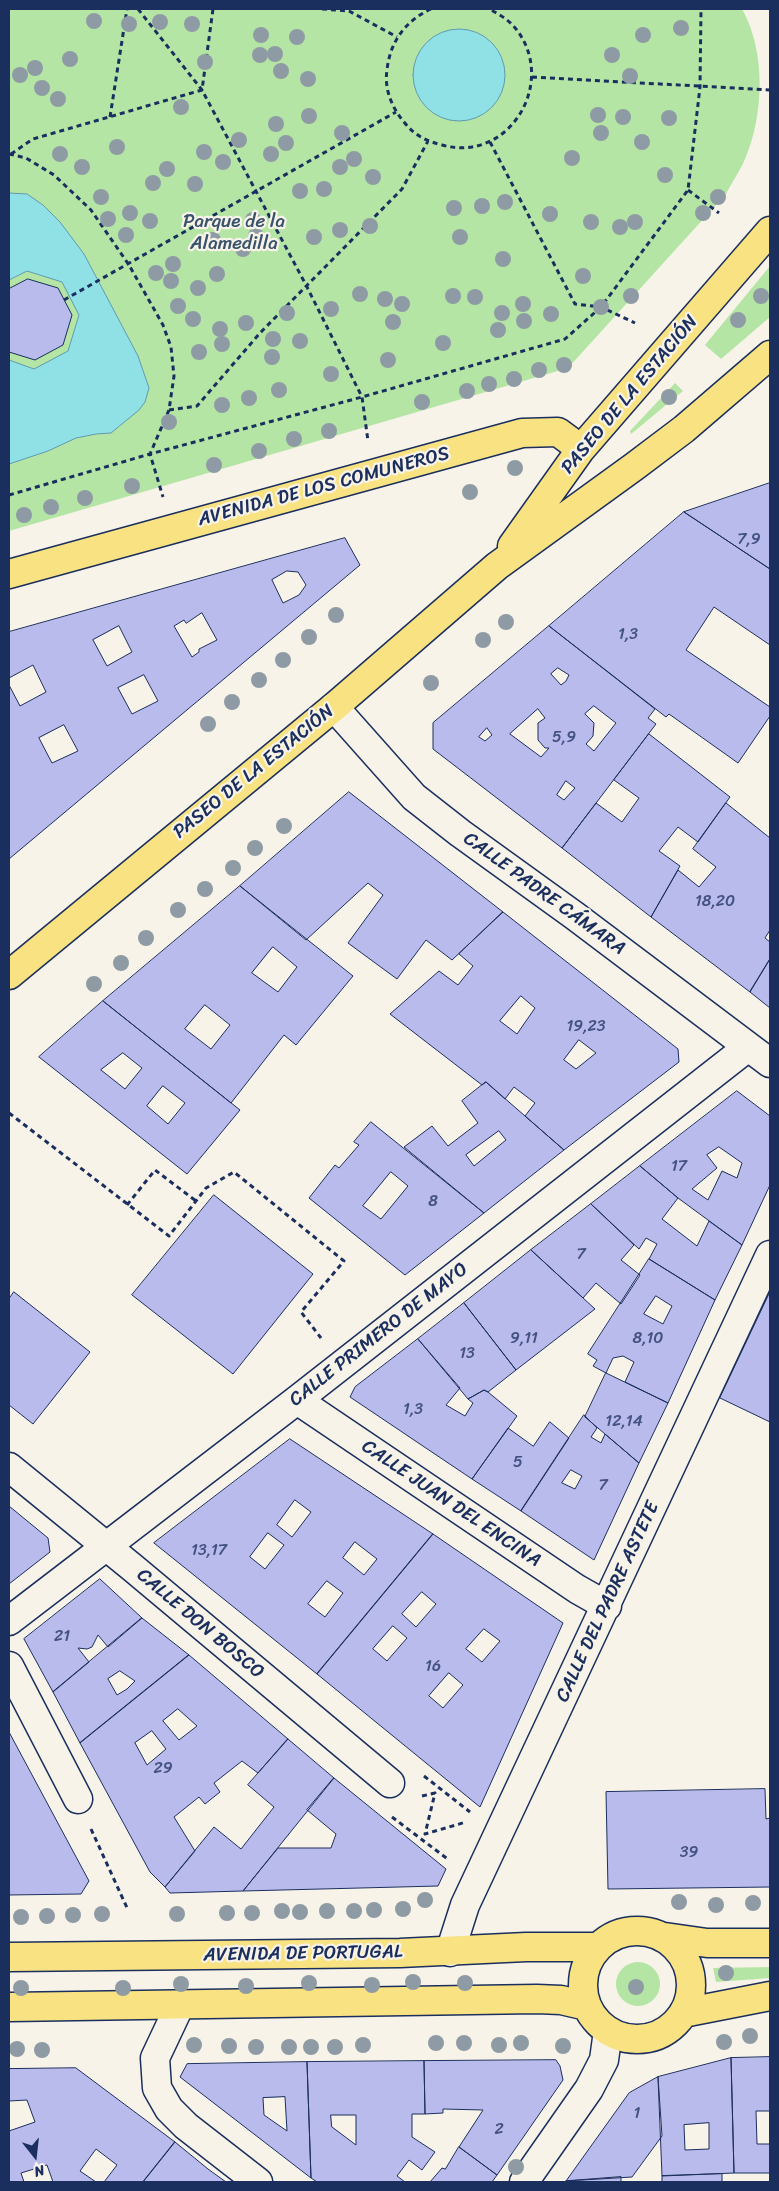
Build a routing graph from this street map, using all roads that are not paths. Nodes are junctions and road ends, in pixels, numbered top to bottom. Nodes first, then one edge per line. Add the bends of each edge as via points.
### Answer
1 (770, 230) edge
2 (770, 355) edge
3 (580, 449) junction
4 (578, 507) junction
5 (497, 566) junction
6 (9, 574) edge
7 (334, 707) junction
8 (9, 975) edge
9 (748, 1047) junction
10 (770, 1064) edge
11 (770, 1255) edge
12 (297, 1400) junction
13 (9, 1466) edge
14 (106, 1546) junction
15 (607, 1606) junction
16 (9, 1621) edge
17 (9, 1666) edge
18 (390, 1783) dead end
19 (83, 1810) road end
20 (665, 1937) junction
21 (770, 1943) edge
22 (597, 1947) junction
23 (450, 1952) junction
24 (9, 1957) edge
25 (770, 1996) edge
26 (180, 2004) junction
27 (587, 2006) junction
28 (9, 2007) edge
29 (683, 2013) junction
30 (608, 2031) junction
31 (258, 2182) edge
32 (524, 2182) edge

1 - 3 main road, PASEO DE LA ESTACIÓN
2 - 4 main road, PASEO DE LA ESTACIÓN via 670,439
3 - 4 main road
3 - 5 main road, PASEO DE LA ESTACIÓN
3 - 6 main road, AVENIDA DE LOS COMUNEROS via 558,432 522,433
4 - 5 main road, PASEO DE LA ESTACIÓN
5 - 7 main road, PASEO DE LA ESTACIÓN
7 - 8 main road, PASEO DE LA ESTACIÓN
7 - 9 street, CALLE PADRE CÁMARA via 414,796
9 - 10 street, CALLE PADRE CÁMARA
9 - 12 street, CALLE PRIMERO DE MAYO
11 - 15 street, CALLE DEL PADRE ASTETE
12 - 14 street, CALLE PRIMERO DE MAYO
12 - 15 street, CALLE JUAN DEL ENCINA
13 - 14 street, CALLE DON BOSCO
14 - 16 street, CALLE PRIMERO DE MAYO
14 - 18 street, CALLE DON BOSCO
15 - 23 street, CALLE DEL PADRE ASTETE via 465,1905
17 - 19 street
20 - 21 main road via 707,1942
20 - 22 main road via 652,1932 625,1931
20 - 29 main road via 680,1952 690,1971 691,1993
22 - 23 main road, AVENIDA DE PORTUGAL
22 - 27 main road via 583,1975 582,1991
23 - 24 main road, AVENIDA DE PORTUGAL
25 - 29 main road
26 - 27 main road via 537,1998
26 - 28 main road
26 - 31 street via 155,2058 157,2088 168,2109 186,2126
27 - 30 main road via 595,2020
29 - 30 main road via 669,2029 650,2038 628,2039
30 - 32 street via 604,2060 589,2089

